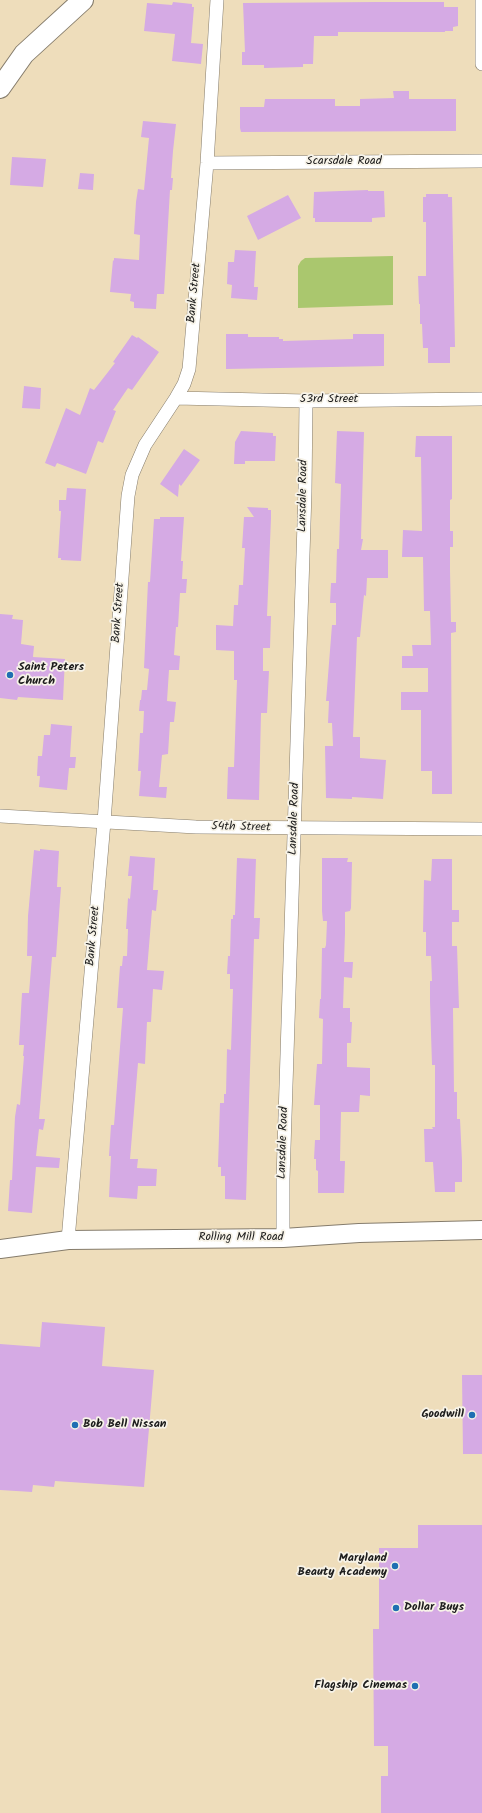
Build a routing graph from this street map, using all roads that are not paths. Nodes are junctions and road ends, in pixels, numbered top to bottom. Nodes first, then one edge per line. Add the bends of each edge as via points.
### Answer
1 (82, 0) edge
2 (217, 0) edge
3 (482, 0) edge
4 (482, 64) edge
5 (0, 88) edge
6 (482, 161) edge
7 (207, 163) junction
8 (176, 398) junction
9 (482, 399) edge
10 (306, 401) junction
11 (0, 816) edge
12 (104, 822) junction
13 (294, 829) junction
14 (482, 829) edge
15 (482, 1230) edge
16 (283, 1238) junction
17 (68, 1240) junction
18 (0, 1249) edge

1 - 5 main road via 24,54
2 - 7 street, Bank Street
3 - 4 street
6 - 7 street, Scarsdale Road
7 - 8 street, Bank Street via 189,369
8 - 10 street, 53rd Street
8 - 12 street, Bank Street via 145,446 132,476 128,496
9 - 10 street, 53rd Street
10 - 13 street, Lansdale Road
11 - 12 street, 54th Street
12 - 13 street, 54th Street
12 - 17 street, Bank Street
13 - 14 street, 54th Street
13 - 16 street, Lansdale Road
15 - 16 street, Rolling Mill Road
16 - 17 street, Rolling Mill Road
17 - 18 street, Rolling Mill Road

